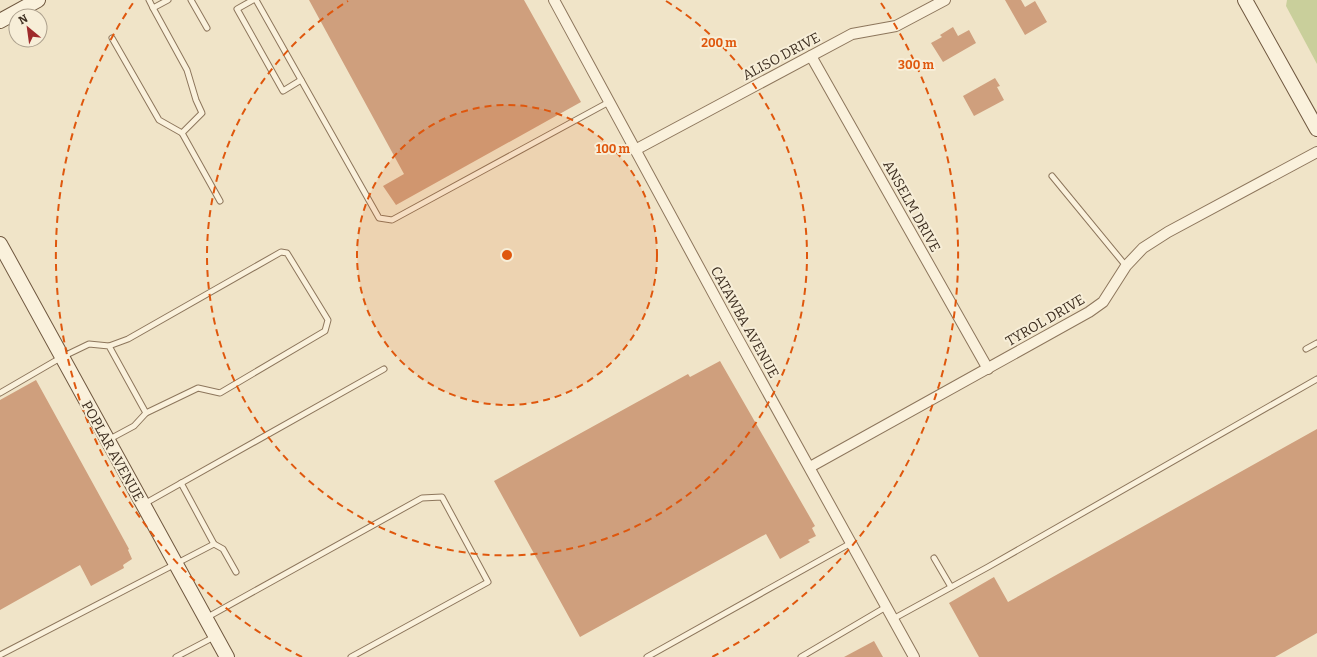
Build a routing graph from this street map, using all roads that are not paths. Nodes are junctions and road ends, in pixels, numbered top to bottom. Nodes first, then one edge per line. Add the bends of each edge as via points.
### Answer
1 (38, 0) edge
2 (148, 0) edge
3 (168, 0) edge
4 (191, 0) edge
5 (253, 0) edge
6 (256, 0) edge
7 (554, 0) edge
8 (945, 0) edge
9 (1245, 0) edge
10 (153, 8) junction
11 (0, 21) edge
12 (207, 28) dead end
13 (112, 38) dead end
14 (811, 56) junction
15 (301, 80) junction
16 (609, 102) junction
17 (1317, 129) edge
18 (182, 133) junction
19 (635, 150) junction
20 (1317, 152) edge
21 (1052, 176) dead end
22 (220, 201) dead end
23 (0, 244) edge
24 (1126, 266) junction
25 (1317, 343) edge
26 (109, 346) junction
27 (1306, 348) dead end
28 (62, 357) junction
29 (384, 368) dead end
30 (988, 369) junction
31 (1317, 379) edge
32 (0, 393) edge
33 (146, 413) junction
34 (108, 440) junction
35 (810, 467) junction
36 (181, 483) junction
37 (143, 505) junction
38 (851, 543) junction
39 (214, 544) junction
40 (934, 558) dead end
41 (176, 564) junction
42 (236, 572) dead end
43 (951, 587) junction
44 (886, 607) junction
45 (206, 618) junction
46 (893, 619) junction
47 (215, 636) junction
48 (0, 655) edge
49 (176, 657) edge
50 (227, 657) edge
51 (351, 657) edge
52 (647, 657) edge
53 (801, 657) edge
54 (914, 657) edge

1 - 11 street
2 - 10 lane
3 - 10 lane
4 - 12 lane
5 - 15 lane via 237,9 283,91
6 - 15 lane
7 - 16 street, CATAWBA AVENUE
8 - 14 street, ALISO DRIVE via 896,26 852,34
9 - 17 street
10 - 18 lane via 187,70 202,113
13 - 18 lane via 159,120
14 - 19 street, ALISO DRIVE
14 - 30 street, ANSELM DRIVE
15 - 16 lane via 379,218 392,220
16 - 19 street, CATAWBA AVENUE
18 - 22 lane
19 - 35 street, CATAWBA AVENUE
20 - 24 street, TYROL DRIVE via 1168,232 1143,248
21 - 24 lane
23 - 28 street, POPLAR AVENUE
24 - 30 street, TYROL DRIVE via 1103,302
25 - 27 lane
26 - 28 lane via 89,344
26 - 33 lane
26 - 33 lane via 128,339 281,252 287,253 328,320 325,331 220,393 198,388
28 - 32 lane
28 - 34 street, POPLAR AVENUE
29 - 36 lane
30 - 35 street, TYROL DRIVE
31 - 43 lane
33 - 34 lane via 134,426
34 - 37 street, POPLAR AVENUE
35 - 38 street, CATAWBA AVENUE
36 - 37 lane
36 - 39 lane
37 - 41 street, POPLAR AVENUE
38 - 44 street, CATAWBA AVENUE
38 - 52 lane
39 - 41 lane
39 - 42 lane via 223,549
40 - 43 lane
41 - 45 street, POPLAR AVENUE
41 - 48 lane
43 - 46 lane
44 - 46 street, CATAWBA AVENUE
44 - 53 lane
45 - 47 street, POPLAR AVENUE
45 - 51 lane via 422,498 442,497 488,582
46 - 54 street, CATAWBA AVENUE
47 - 49 lane
47 - 50 street, POPLAR AVENUE

